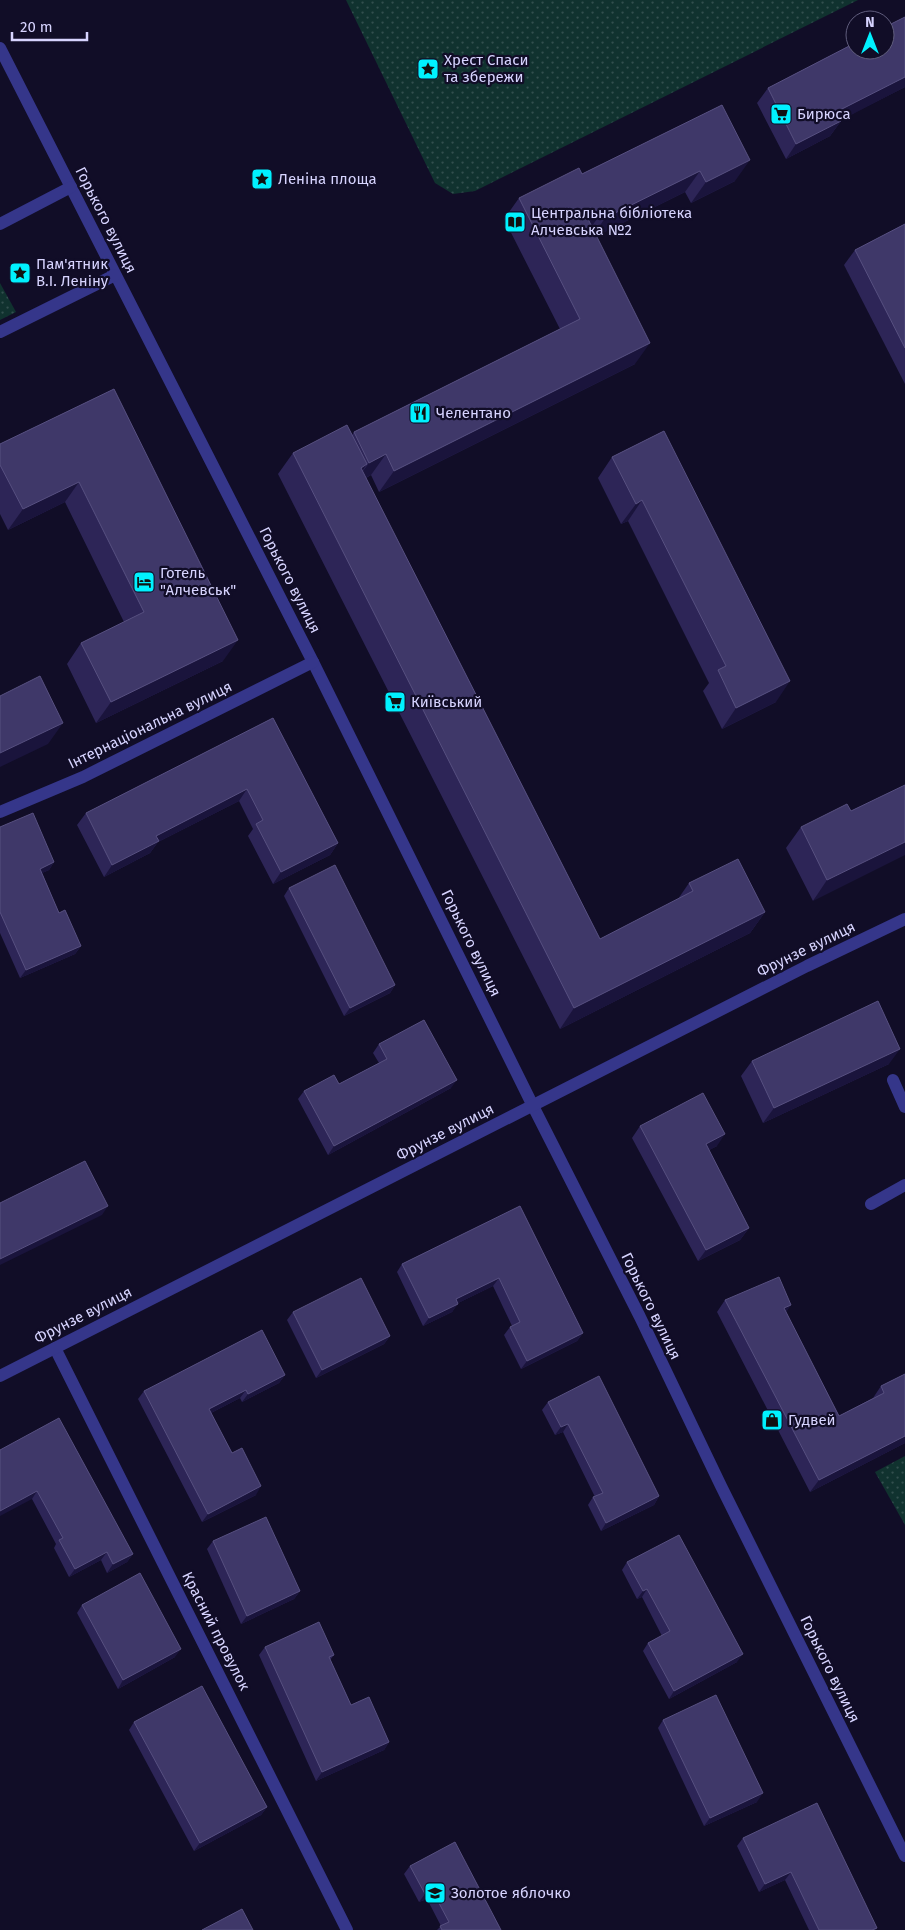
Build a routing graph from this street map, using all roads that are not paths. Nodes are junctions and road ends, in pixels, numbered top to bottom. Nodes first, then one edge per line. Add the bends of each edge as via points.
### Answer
1 (0, 48) edge
2 (71, 187) junction
3 (0, 224) edge
4 (115, 275) junction
5 (0, 332) edge
6 (313, 662) junction
7 (0, 812) edge
8 (905, 918) edge
9 (893, 1080) dead end
10 (532, 1106) junction
11 (905, 1107) edge
12 (905, 1185) edge
13 (871, 1204) dead end
14 (54, 1348) junction
15 (0, 1376) edge
16 (905, 1856) edge
17 (347, 1930) edge

1 - 2 street, Горького вулиця
2 - 3 street
2 - 4 street, Горького вулиця
4 - 5 street
4 - 6 street, Горького вулиця
6 - 7 street, Інтернаціональна вулиця via 83,777
6 - 10 street, Горького вулиця
8 - 10 street, Фрунзе вулиця
9 - 11 street
10 - 14 street, Фрунзе вулиця
10 - 16 street, Горького вулиця via 640,1317
12 - 13 street
14 - 15 street, Фрунзе вулиця
14 - 17 street, Красний провулок

